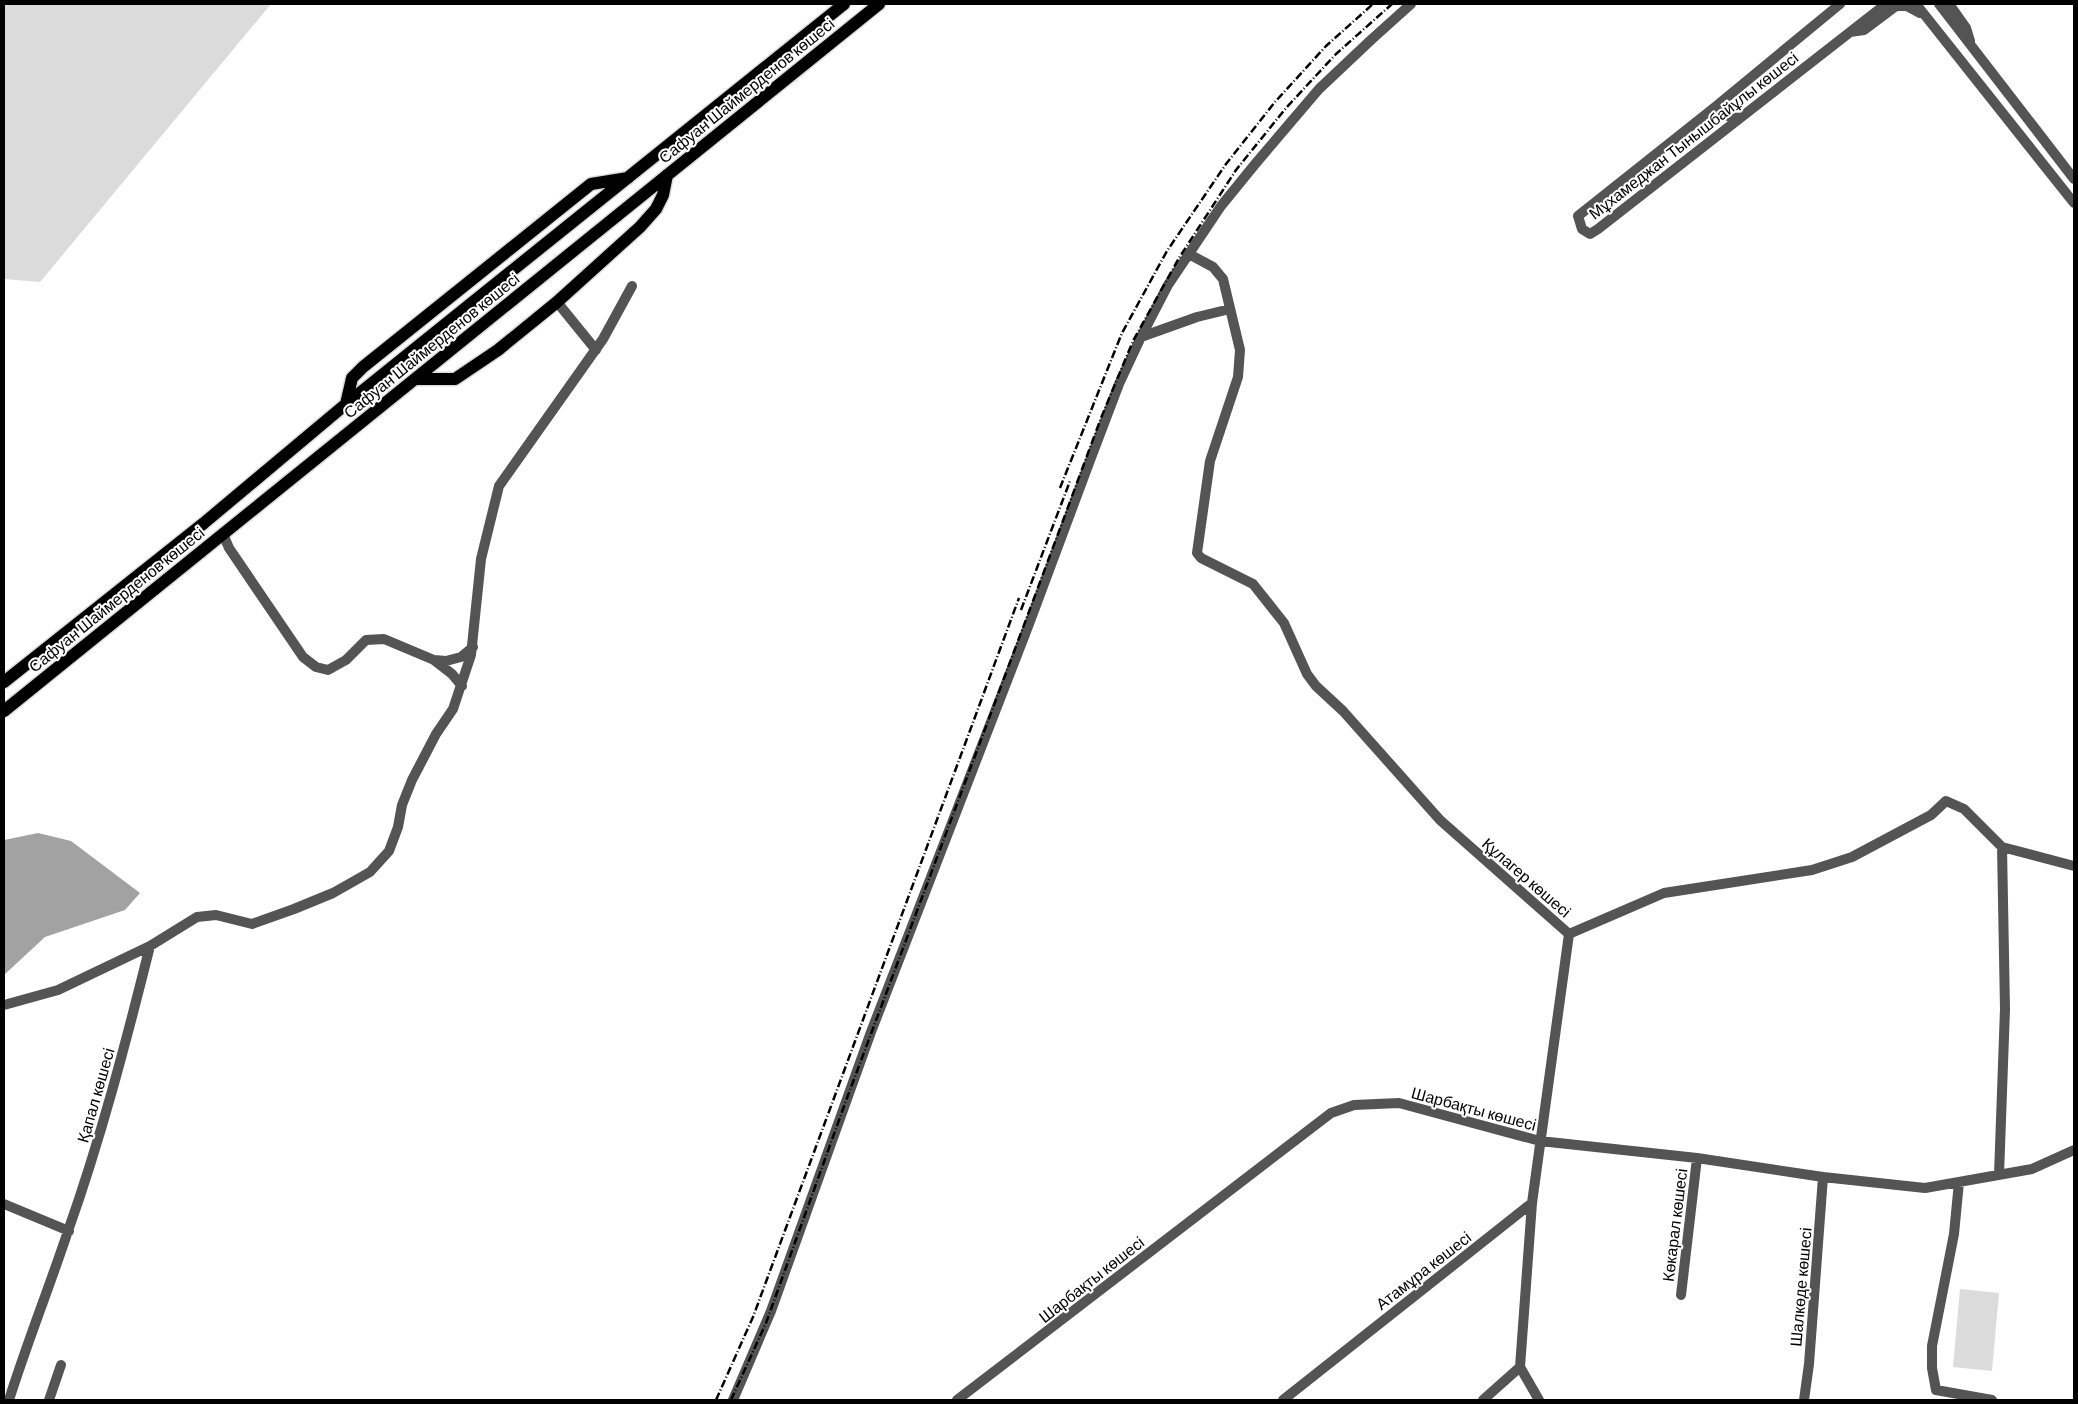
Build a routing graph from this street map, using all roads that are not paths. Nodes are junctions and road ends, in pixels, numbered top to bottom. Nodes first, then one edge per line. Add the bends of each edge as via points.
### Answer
1 (844, 4) edge
2 (879, 4) edge
3 (1411, 4) edge
4 (1840, 4) edge
5 (1886, 4) edge
6 (1916, 4) edge
7 (1939, 4) edge
8 (1949, 4) edge
9 (1925, 15) junction
10 (1849, 32) junction
11 (1973, 49) junction
12 (1715, 107) junction
13 (1739, 118) junction
14 (667, 175) junction
15 (628, 178) junction
16 (2074, 178) edge
17 (2074, 202) edge
18 (1189, 254) junction
19 (632, 286) dead end
20 (557, 302) junction
21 (1230, 309) junction
22 (1141, 337) junction
23 (596, 350) junction
24 (415, 379) junction
25 (346, 404) junction
26 (223, 534) junction
27 (473, 647) junction
28 (434, 660) junction
29 (4, 682) edge
30 (462, 686) junction
31 (4, 711) edge
32 (2002, 847) junction
33 (2074, 866) edge
34 (1569, 934) junction
35 (150, 946) junction
36 (4, 1005) edge
37 (1540, 1141) junction
38 (2074, 1150) edge
39 (1698, 1158) junction
40 (1999, 1175) junction
41 (1823, 1177) junction
42 (1959, 1182) junction
43 (1532, 1203) junction
44 (4, 1204) edge
45 (68, 1231) junction
46 (1681, 1295) dead end
47 (61, 1365) dead end
48 (1520, 1368) junction
49 (10, 1400) edge
50 (49, 1400) edge
51 (733, 1400) edge
52 (957, 1400) edge
53 (1283, 1400) edge
54 (1483, 1400) edge
55 (1539, 1400) edge
56 (1804, 1400) edge
57 (1992, 1400) edge

1 - 15 main road, Сафуан Шаймерденов көшесі
2 - 14 main road, Сафуан Шаймерденов көшесі
3 - 18 street via 1319,89 1221,206
4 - 12 street, Мұхамеджан Тынышбайұлы көшесі
5 - 10 street, Мұхамеджан Тынышбайұлы көшесі
6 - 9 street
7 - 11 street
8 - 11 street via 1966,28
9 - 10 street via 1907,6 1896,6 1864,30
9 - 17 street
10 - 13 street, Мұхамеджан Тынышбайұлы көшесі
11 - 16 street
12 - 13 street via 1728,116
12 - 13 street, Мұхамеджан Тынышбайұлы көшесі via 1578,216 1582,229 1590,234 1598,229
14 - 20 main road via 656,209
14 - 24 main road, Сафуан Шаймерденов көшесі
15 - 25 main road, Сафуан Шаймерденов көшесі
15 - 25 main road via 592,184 363,367 352,378
18 - 21 street via 1213,267 1223,278
18 - 22 street via 1168,285
19 - 23 street
20 - 23 street
20 - 24 main road via 498,350 454,379
21 - 22 street
21 - 34 street, Құлагер көшесі via 1240,350 1238,377 1210,461 1197,553 1253,584 1284,623 1307,674 1316,686 1343,711 1440,820
22 - 51 street via 1119,384 871,1032 771,1311
23 - 27 street via 499,486 481,559
24 - 26 main road, Сафуан Шаймерденов көшесі
25 - 29 main road, Сафуан Шаймерденов көшесі via 204,523
26 - 28 street via 229,548 303,656 316,667 328,670 346,660 366,640 384,639
26 - 31 main road, Сафуан Шаймерденов көшесі
27 - 28 street via 461,657
27 - 30 street
28 - 30 street
30 - 35 street via 453,709 412,780 389,851 370,872 333,893 252,924 216,915 197,917
32 - 33 street
32 - 34 street via 1964,809 1946,801 1931,815 1852,857 1812,870 1664,893
32 - 40 street via 2005,1009
34 - 37 street, Құлагер көшесі
35 - 36 street via 58,990
35 - 45 street, Қапал көшесі via 114,1089
37 - 39 street, Шарбақты көшесі
37 - 43 street
37 - 52 street, Шарбақты көшесі via 1398,1103 1354,1105 1331,1114
38 - 40 street, Шарбақты көшесі via 2032,1169
39 - 41 street, Шарбақты көшесі
39 - 46 street, Көкарал көшесі
40 - 42 street, Шарбақты көшесі
41 - 42 street, Шарбақты көшесі via 1925,1188
41 - 56 street, Шалкөде көшесі
42 - 57 street via 1954,1234 1932,1346 1932,1368 1936,1390
43 - 48 street
43 - 53 street, Атамұра көшесі
44 - 45 street
45 - 49 street, Қапал көшесі
47 - 50 street
48 - 54 street
48 - 55 street

